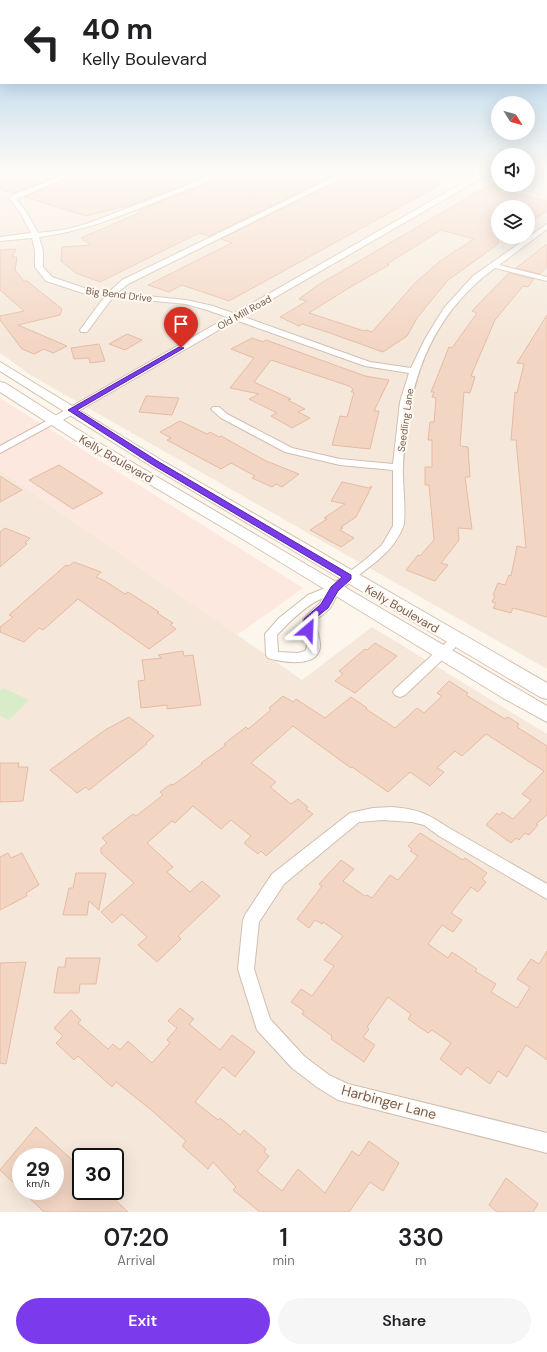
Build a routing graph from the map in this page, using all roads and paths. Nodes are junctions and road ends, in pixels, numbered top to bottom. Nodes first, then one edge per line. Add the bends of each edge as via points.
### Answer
1 (32, 229) edge
2 (77, 229) edge
3 (233, 229) edge
4 (389, 229) edge
5 (543, 229) edge
6 (34, 235) junction
7 (0, 239) edge
8 (492, 265) junction
9 (547, 279) edge
10 (111, 294) junction
11 (234, 317) junction
12 (84, 330) dead end
13 (0, 366) edge
14 (414, 371) junction
15 (0, 386) edge
16 (216, 409) dead end
17 (72, 410) junction
18 (52, 421) junction
19 (0, 450) edge
20 (398, 467) junction
21 (348, 577) junction
22 (334, 589) junction
23 (456, 640) junction
24 (440, 653) junction
25 (400, 692) dead end
26 (547, 692) edge
27 (547, 715) edge
28 (547, 892) edge
29 (547, 1143) edge

1 - 6 street, Big Bend Drive
2 - 6 street
3 - 10 street via 142,273 119,286
4 - 11 street, Old Mill Road
5 - 8 street, Seedling Lane
6 - 7 street
6 - 10 street, Big Bend Drive via 40,267 49,280 89,292
8 - 9 street
8 - 14 street, Seedling Lane via 448,308
10 - 11 street, Big Bend Drive via 186,302
10 - 12 street
11 - 14 street, Big Bend Drive via 368,364
11 - 17 street, Old Mill Road
13 - 17 main road, Kelly Boulevard
14 - 20 street, Seedling Lane via 405,402
15 - 18 main road, Kelly Boulevard
16 - 20 street via 224,416 289,450 340,462
17 - 18 street, Old Mill Road
17 - 21 main road, Kelly Boulevard
18 - 19 street, Old Mill Road
18 - 22 main road, Kelly Boulevard via 256,540
20 - 21 street, Seedling Lane via 398,526 386,547 369,564
21 - 22 street, Seedling Lane
21 - 23 main road, Kelly Boulevard
22 - 22 street via 312,598 279,625 271,634 272,655 300,659 314,649 308,630 309,619 325,606
22 - 24 main road, Kelly Boulevard
23 - 24 street, Kelly Boulevard
23 - 26 main road, Kelly Boulevard
24 - 25 street, Kelly Boulevard
24 - 27 main road, Kelly Boulevard
28 - 29 street, Harbinger Lane via 429,821 394,814 370,813 355,817 278,879 251,920 246,969 263,1024 298,1062 323,1081 345,1093

